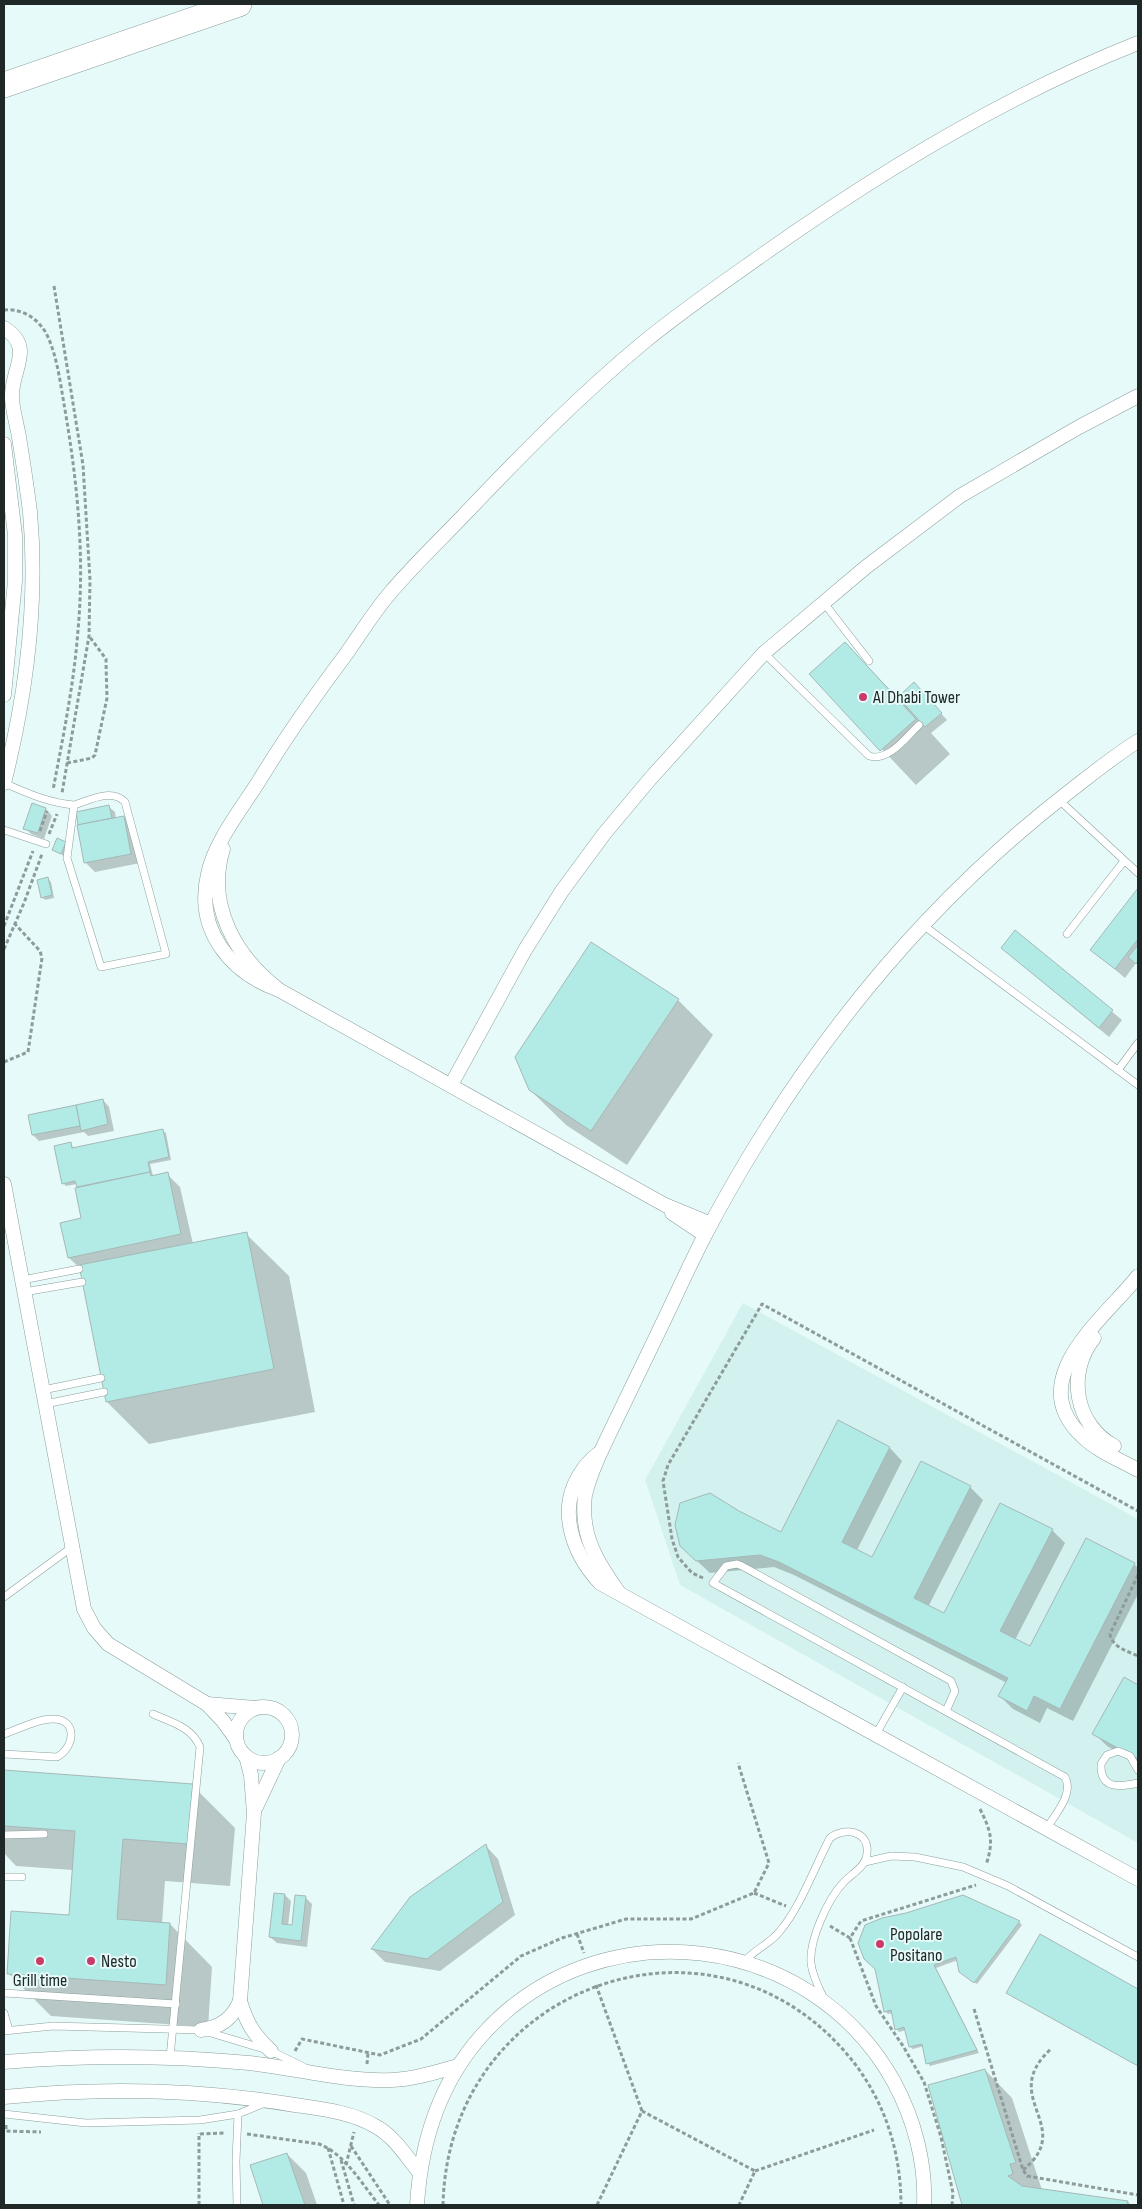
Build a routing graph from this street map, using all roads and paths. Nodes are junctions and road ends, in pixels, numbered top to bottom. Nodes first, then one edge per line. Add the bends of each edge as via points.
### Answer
1 (239, 4) edge
2 (1138, 43) edge
3 (4, 85) edge
4 (54, 286) dead end
5 (4, 310) edge
6 (4, 328) edge
7 (1138, 396) edge
8 (4, 444) edge
9 (824, 603) junction
10 (89, 636) junction
11 (764, 653) junction
12 (869, 661) dead end
13 (4, 695) edge
14 (919, 725) dead end
15 (1138, 741) edge
16 (68, 763) junction
17 (4, 783) edge
18 (1059, 800) junction
19 (51, 801) junction
20 (61, 803) junction
21 (74, 804) junction
22 (4, 830) edge
23 (37, 841) junction
24 (46, 844) junction
25 (1124, 860) junction
26 (1138, 873) edge
27 (15, 924) junction
28 (923, 925) junction
29 (4, 926) edge
30 (1067, 934) dead end
31 (4, 949) edge
32 (1138, 1043) edge
33 (4, 1062) edge
34 (1118, 1070) junction
35 (451, 1085) junction
36 (1138, 1085) edge
37 (4, 1184) edge
38 (708, 1230) junction
39 (79, 1269) dead end
40 (1134, 1281) edge
41 (82, 1282) dead end
42 (23, 1286) junction
43 (101, 1378) dead end
44 (43, 1390) junction
45 (104, 1392) dead end
46 (46, 1404) junction
47 (1138, 1460) edge
48 (1138, 1470) edge
49 (1138, 1510) edge
50 (72, 1547) junction
51 (1138, 1575) edge
52 (713, 1583) junction
53 (4, 1597) edge
54 (1138, 1656) edge
55 (903, 1687) junction
56 (208, 1704) junction
57 (257, 1708) junction
58 (946, 1711) junction
59 (153, 1714) dead end
60 (4, 1734) edge
61 (876, 1734) junction
62 (236, 1739) junction
63 (4, 1754) edge
64 (246, 1756) junction
65 (279, 1758) junction
66 (738, 1763) dead end
67 (1138, 1770) edge
68 (1138, 1783) edge
69 (976, 1791) junction
70 (254, 1813) junction
71 (1047, 1828) junction
72 (44, 1834) dead end
73 (4, 1835) edge
74 (865, 1862) junction
75 (982, 1874) junction
76 (4, 1877) edge
77 (22, 1877) dead end
78 (1138, 1879) edge
79 (754, 1893) junction
80 (794, 1909) junction
81 (821, 1922) junction
82 (576, 1934) junction
83 (850, 1938) junction
84 (1138, 1957) edge
85 (745, 1961) junction
86 (589, 1965) junction
87 (596, 1986) junction
88 (4, 1993) edge
89 (240, 2001) junction
90 (825, 2002) junction
91 (176, 2004) junction
92 (974, 2009) dead end
93 (4, 2013) edge
94 (174, 2029) junction
95 (200, 2030) junction
96 (6, 2031) edge
97 (1051, 2049) dead end
98 (271, 2052) junction
99 (170, 2057) junction
100 (290, 2060) junction
101 (4, 2062) edge
102 (458, 2066) junction
103 (318, 2073) junction
104 (4, 2097) edge
105 (270, 2100) junction
106 (642, 2111) junction
107 (4, 2114) edge
108 (238, 2114) junction
109 (200, 2120) junction
110 (874, 2130) dead end
111 (45, 2132) dead end
112 (237, 2132) junction
113 (190, 2134) dead end
114 (200, 2134) junction
115 (350, 2146) dead end
116 (328, 2147) junction
117 (340, 2157) junction
118 (1023, 2170) junction
119 (755, 2171) junction
120 (419, 2172) junction
121 (1138, 2195) edge
122 (199, 2205) edge
123 (238, 2205) edge
124 (344, 2205) edge
125 (354, 2205) edge
126 (379, 2205) edge
127 (390, 2205) edge
128 (417, 2205) edge
129 (443, 2205) edge
130 (597, 2205) edge
131 (739, 2205) edge
132 (901, 2205) edge
133 (924, 2205) edge
134 (952, 2205) edge

1 - 3 highway
2 - 35 street via 1026,94 868,183 644,342 512,464 388,595 282,743 228,832 221,854 220,898 234,941 246,960 279,990
4 - 10 path via 82,465 89,562
5 - 19 path via 21,311 34,319 47,334 58,368 75,466 81,561 78,627 74,681
6 - 17 street via 15,335 20,346 21,359 13,381 12,399 30,514 31,595 22,693
7 - 9 street via 960,496
8 - 13 street via 14,525 15,581
9 - 11 street
9 - 12 lane
10 - 16 path
10 - 16 path via 106,659 108,698 95,754 92,758
11 - 14 lane via 869,756 888,753
11 - 35 street via 650,779 562,891 525,950
15 - 18 street
16 - 20 path
17 - 19 lane
18 - 25 lane
18 - 28 street via 977,870
19 - 20 lane
19 - 23 path
20 - 21 lane
20 - 24 path
21 - 21 lane via 107,795 120,797 125,802 166,954 101,967 67,858
22 - 23 lane
23 - 24 lane
23 - 29 path
24 - 27 path
25 - 26 lane
25 - 30 lane
27 - 31 path
27 - 33 path via 40,951 42,958 28,1052
28 - 34 lane
28 - 38 street via 865,990 803,1073 760,1139
32 - 34 lane
34 - 36 lane
35 - 38 street
37 - 42 street
38 - 61 street via 602,1449 585,1497 585,1523 591,1547 619,1593
39 - 42 lane
40 - 47 street via 1083,1355 1077,1388 1080,1407 1093,1431 1102,1440
40 - 48 street via 1072,1354 1066,1365 1062,1389 1065,1410 1081,1436
41 - 42 lane
42 - 44 street
43 - 44 lane
44 - 46 street
45 - 46 lane
46 - 50 street
49 - 52 path via 762,1304 668,1466 663,1481 678,1558 692,1573
50 - 53 lane
50 - 56 street via 84,1609 94,1628 114,1648
51 - 54 path via 1110,1634 1116,1646
52 - 55 lane
52 - 58 lane via 722,1570 737,1564 951,1681 955,1691
55 - 58 lane
55 - 61 lane
56 - 57 street
56 - 62 street
57 - 62 street via 239,1723
57 - 65 street via 274,1708 288,1720 290,1745
58 - 71 lane via 1065,1777 1068,1791
59 - 91 lane via 188,1730 200,1747
60 - 63 lane via 55,1718 70,1728 72,1737 65,1752 57,1757
61 - 69 street
62 - 64 street
64 - 65 street via 263,1762
64 - 70 street
65 - 70 street
66 - 79 path via 769,1863
67 - 68 lane via 1130,1756 1118,1751 1106,1754 1101,1764 1102,1776 1114,1786
69 - 71 street
69 - 75 path via 971,1801 980,1809 990,1829 989,1855
70 - 89 street
71 - 78 street
72 - 73 lane
74 - 75 lane via 891,1856 915,1857
74 - 80 lane via 866,1844 861,1837 845,1830 837,1832 830,1838
74 - 81 lane via 835,1892
75 - 83 path via 979,1883 861,1921
75 - 84 lane
76 - 77 lane
79 - 80 path
79 - 82 path via 691,1919 626,1919
80 - 85 lane via 781,1931
81 - 83 path
81 - 90 lane via 813,1943 811,1964
82 - 86 path
82 - 100 path via 521,1956 421,2039 380,2055 302,2039
83 - 134 path via 876,2006 924,2082 941,2137 953,2193
85 - 86 street via 706,1953 666,1951 627,1955
85 - 90 street via 800,1985
86 - 87 path
86 - 102 street via 550,1981 515,2004 484,2033
87 - 106 path
87 - 129 path via 534,2019 490,2062 467,2100 453,2132
87 - 132 path via 633,1976 672,1973 710,1976 756,1989 814,2022 842,2048 866,2078 884,2112 895,2148
88 - 91 lane
89 - 95 street via 226,2022
89 - 98 street via 256,2037
90 - 133 street via 862,2037 884,2064 904,2102 918,2142
91 - 94 lane
92 - 118 path
93 - 96 lane
94 - 95 lane
94 - 96 lane via 53,2026
94 - 99 lane
95 - 98 lane
97 - 118 path via 1042,2057 1032,2078 1033,2102 1043,2125 1044,2138 1033,2162
98 - 100 lane
99 - 101 street via 70,2057
99 - 103 street
100 - 103 lane
102 - 103 street via 392,2080
102 - 120 street via 427,2135
104 - 105 street via 100,2090
105 - 108 lane
105 - 120 street via 344,2113 376,2126 394,2141
106 - 119 path
106 - 130 path
107 - 109 lane via 86,2123
107 - 111 path via 6,2131
108 - 109 lane
108 - 112 lane
109 - 114 path
110 - 119 path
112 - 114 path
112 - 116 path
112 - 123 lane
113 - 114 path
114 - 122 path
115 - 127 path
116 - 117 path
116 - 124 path
117 - 125 path
117 - 126 path
118 - 121 path via 1036,2178
119 - 131 path
120 - 128 street

